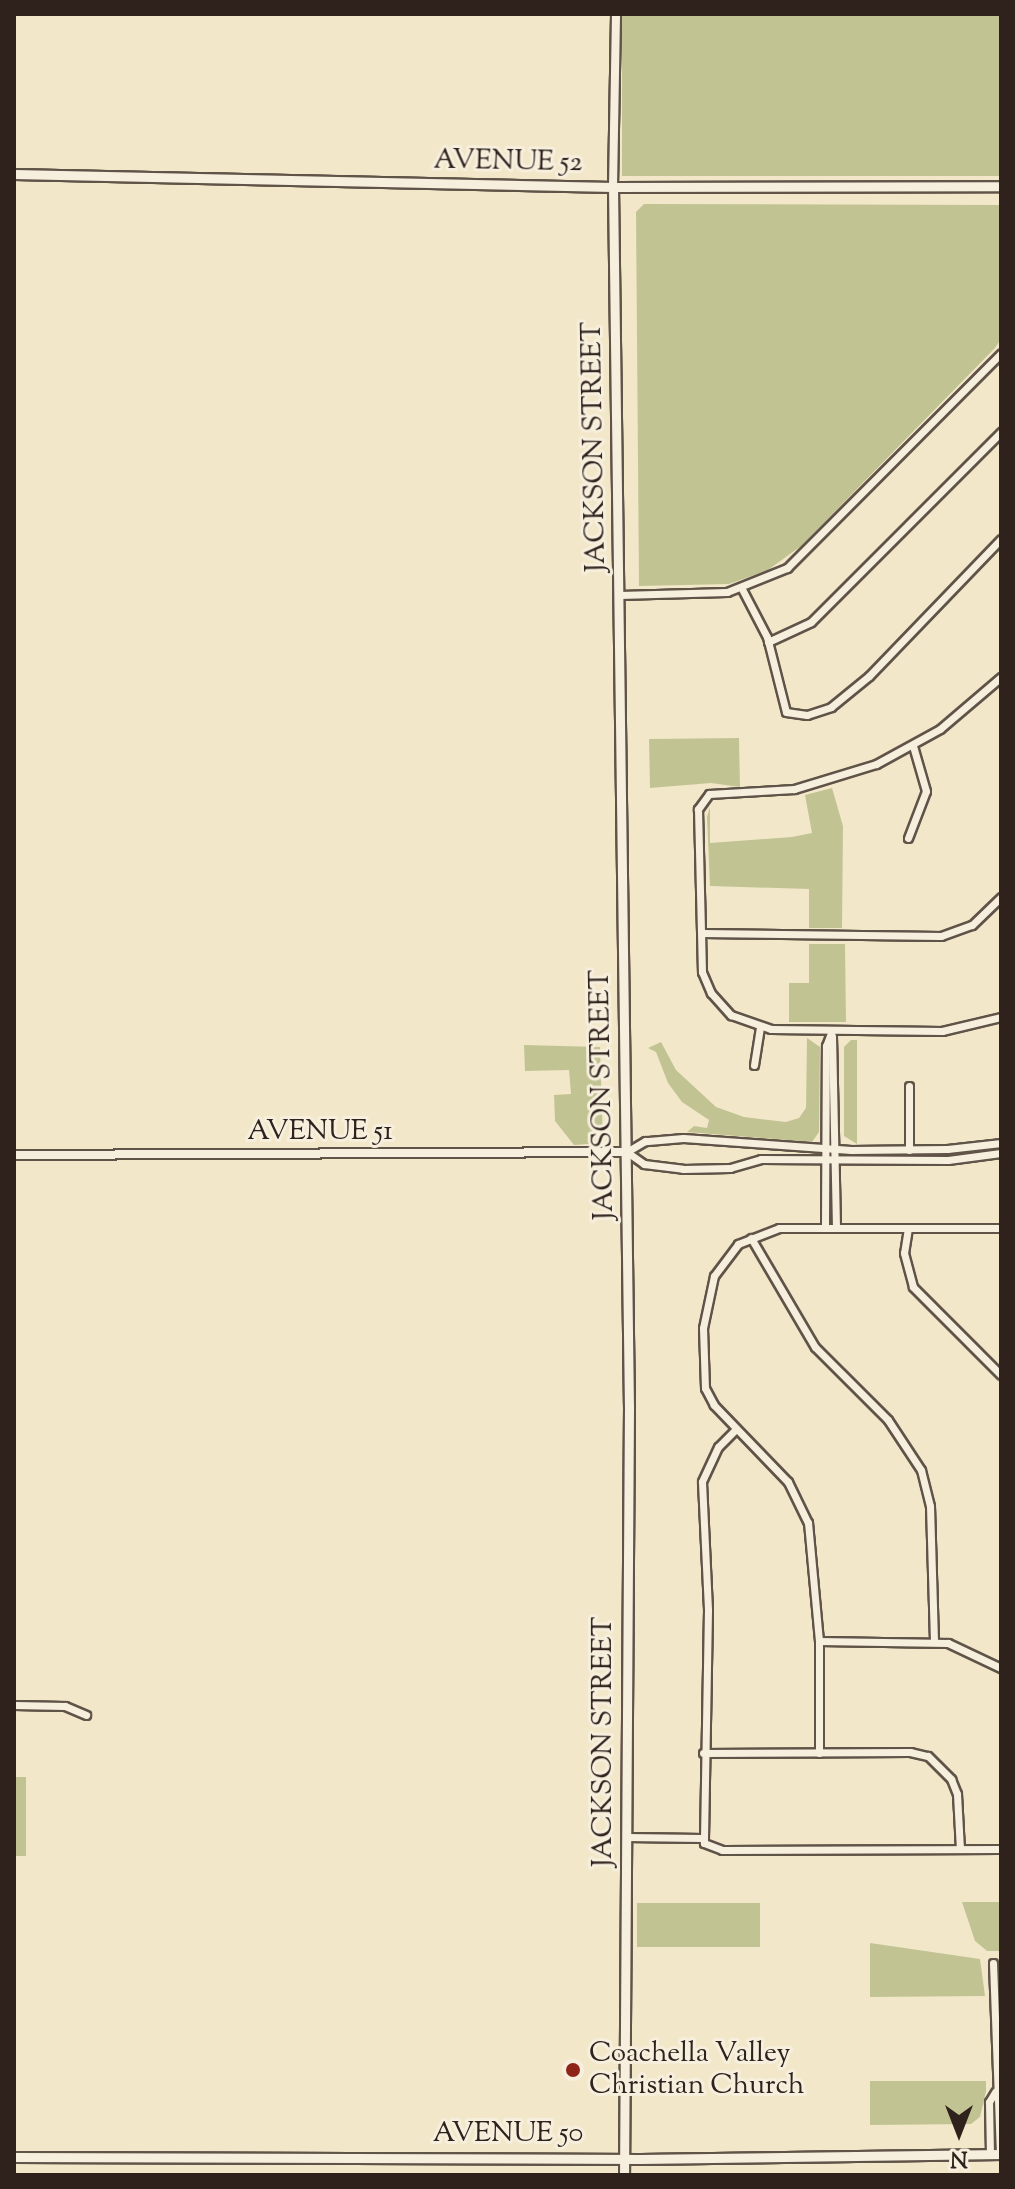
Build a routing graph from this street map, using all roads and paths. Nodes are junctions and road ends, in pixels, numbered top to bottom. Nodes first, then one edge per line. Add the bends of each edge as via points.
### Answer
1 (616, 14) edge
2 (14, 174) edge
3 (1001, 186) edge
4 (613, 187) junction
5 (1001, 353) edge
6 (1001, 432) edge
7 (1001, 539) edge
8 (742, 589) junction
9 (619, 595) junction
10 (768, 642) junction
11 (1001, 677) edge
12 (913, 746) junction
13 (908, 838) dead end
14 (1001, 897) edge
15 (702, 933) junction
16 (1001, 1017) edge
17 (760, 1028) junction
18 (832, 1030) junction
19 (754, 1065) dead end
20 (909, 1086) dead end
21 (1001, 1143) edge
22 (830, 1148) junction
23 (909, 1150) junction
24 (627, 1152) junction
25 (1001, 1153) edge
26 (14, 1155) edge
27 (830, 1159) junction
28 (825, 1226) junction
29 (836, 1226) junction
30 (908, 1228) junction
31 (1001, 1228) edge
32 (751, 1238) junction
33 (1001, 1375) edge
34 (736, 1429) junction
35 (819, 1641) junction
36 (934, 1641) junction
37 (1001, 1668) edge
38 (14, 1705) edge
39 (86, 1715) dead end
40 (703, 1753) junction
41 (819, 1753) junction
42 (626, 1837) junction
43 (702, 1838) junction
44 (960, 1849) junction
45 (1001, 1849) edge
46 (993, 1963) dead end
47 (997, 2154) edge
48 (14, 2157) edge
49 (624, 2158) junction
50 (624, 2175) edge

1 - 4 street, JACKSON STREET
2 - 4 main road, AVENUE 52
3 - 4 main road, AVENUE 52
4 - 9 main road, JACKSON STREET
5 - 8 street via 800,558
6 - 10 street via 811,622
7 - 10 street via 869,676 831,707 793,715 780,699
8 - 9 street
8 - 10 street
9 - 24 main road, JACKSON STREET
11 - 12 street
12 - 13 street via 926,791
12 - 15 street via 816,784 750,795 709,794 701,800
14 - 15 street via 972,925 941,936
15 - 17 street via 700,960 711,993 731,1015
16 - 18 street via 964,1029
17 - 18 street
17 - 19 street
18 - 22 street via 826,1046
20 - 23 street
21 - 23 street
22 - 23 street
22 - 24 street via 683,1138 645,1141
22 - 27 street
24 - 26 street, AVENUE 51
24 - 27 street via 644,1164 683,1169 730,1168 761,1159
24 - 42 main road, JACKSON STREET
25 - 27 street via 948,1160
27 - 28 street
27 - 29 street
28 - 29 street
28 - 32 street via 779,1228
29 - 30 street
30 - 31 street
30 - 33 street via 904,1253 913,1287
32 - 34 street via 726,1256 714,1276 703,1328 705,1388
32 - 36 street via 815,1347 888,1420 921,1470 930,1506
34 - 35 street via 788,1482 803,1508
34 - 40 street via 718,1447 702,1482 708,1610
35 - 36 street
35 - 41 street
36 - 37 street via 967,1648
38 - 39 street via 65,1706
40 - 41 street
40 - 43 street
41 - 44 street via 928,1756 951,1779 957,1794
42 - 43 street
42 - 49 main road, JACKSON STREET
43 - 44 street via 710,1848 722,1850
44 - 45 street
46 - 47 street via 995,2092 1000,2102
47 - 49 main road, AVENUE 50
48 - 49 main road, AVENUE 50
49 - 50 main road, JACKSON STREET

